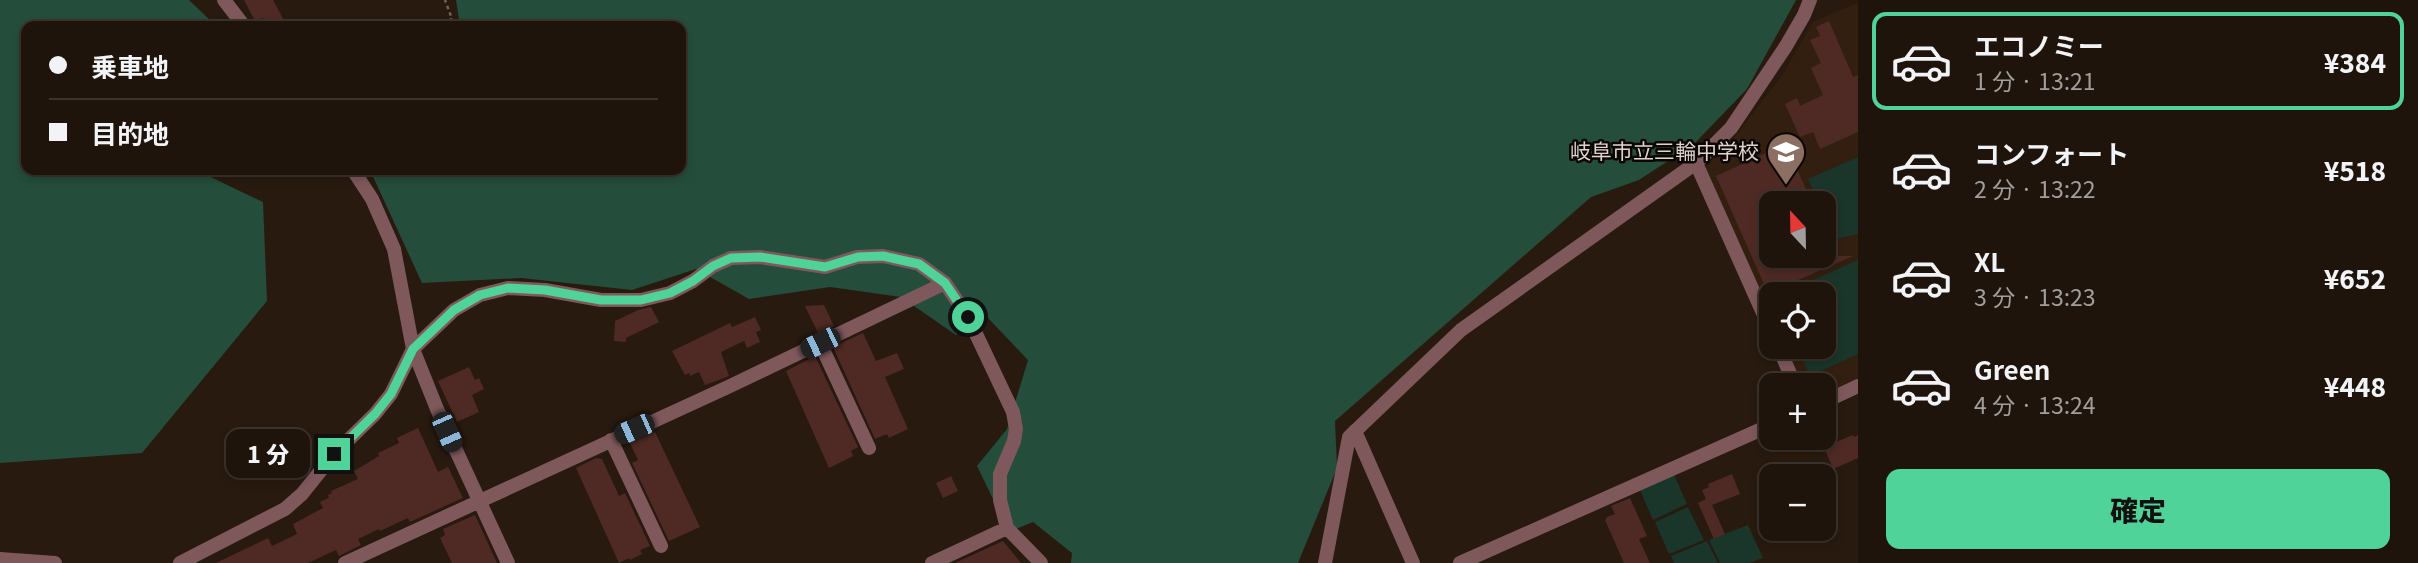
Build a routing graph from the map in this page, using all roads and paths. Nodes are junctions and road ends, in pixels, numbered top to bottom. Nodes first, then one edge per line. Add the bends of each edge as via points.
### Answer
1 (223, 0) edge
2 (445, 0) edge
3 (1810, 0) edge
4 (240, 21) edge
5 (447, 21) edge
6 (1696, 163) junction
7 (356, 175) edge
8 (945, 283) junction
9 (1759, 304) edge
10 (820, 343) junction
11 (413, 349) junction
12 (1858, 386) edge
13 (1836, 396) edge
14 (1759, 430) edge
15 (1356, 431) junction
16 (611, 440) junction
17 (869, 448) dead end
18 (478, 500) junction
19 (1007, 528) junction
20 (662, 546) dead end
21 (0, 559) edge
22 (55, 563) edge
23 (180, 563) edge
24 (345, 563) edge
25 (508, 563) edge
26 (932, 563) edge
27 (1041, 563) edge
28 (1325, 563) edge
29 (1413, 563) edge
30 (1461, 563) edge

1 - 4 street
2 - 5 path via 452,19
3 - 6 street via 1786,46 1731,128
6 - 9 street
6 - 15 street via 1461,330
7 - 11 street via 394,249
8 - 10 street
8 - 11 street via 919,264 883,256 858,257 825,267 760,257 731,258 670,293 641,300 601,300 508,288 480,295 454,310
8 - 19 street via 968,317 1013,412 1014,441 1000,474
10 - 16 street
10 - 17 street
11 - 18 street
11 - 23 street via 391,394 302,494 285,509
12 - 13 street
14 - 30 street
15 - 28 street via 1349,437
15 - 29 street
16 - 18 street
16 - 20 street
18 - 24 street
18 - 25 street
19 - 26 street
19 - 27 street
21 - 22 street

